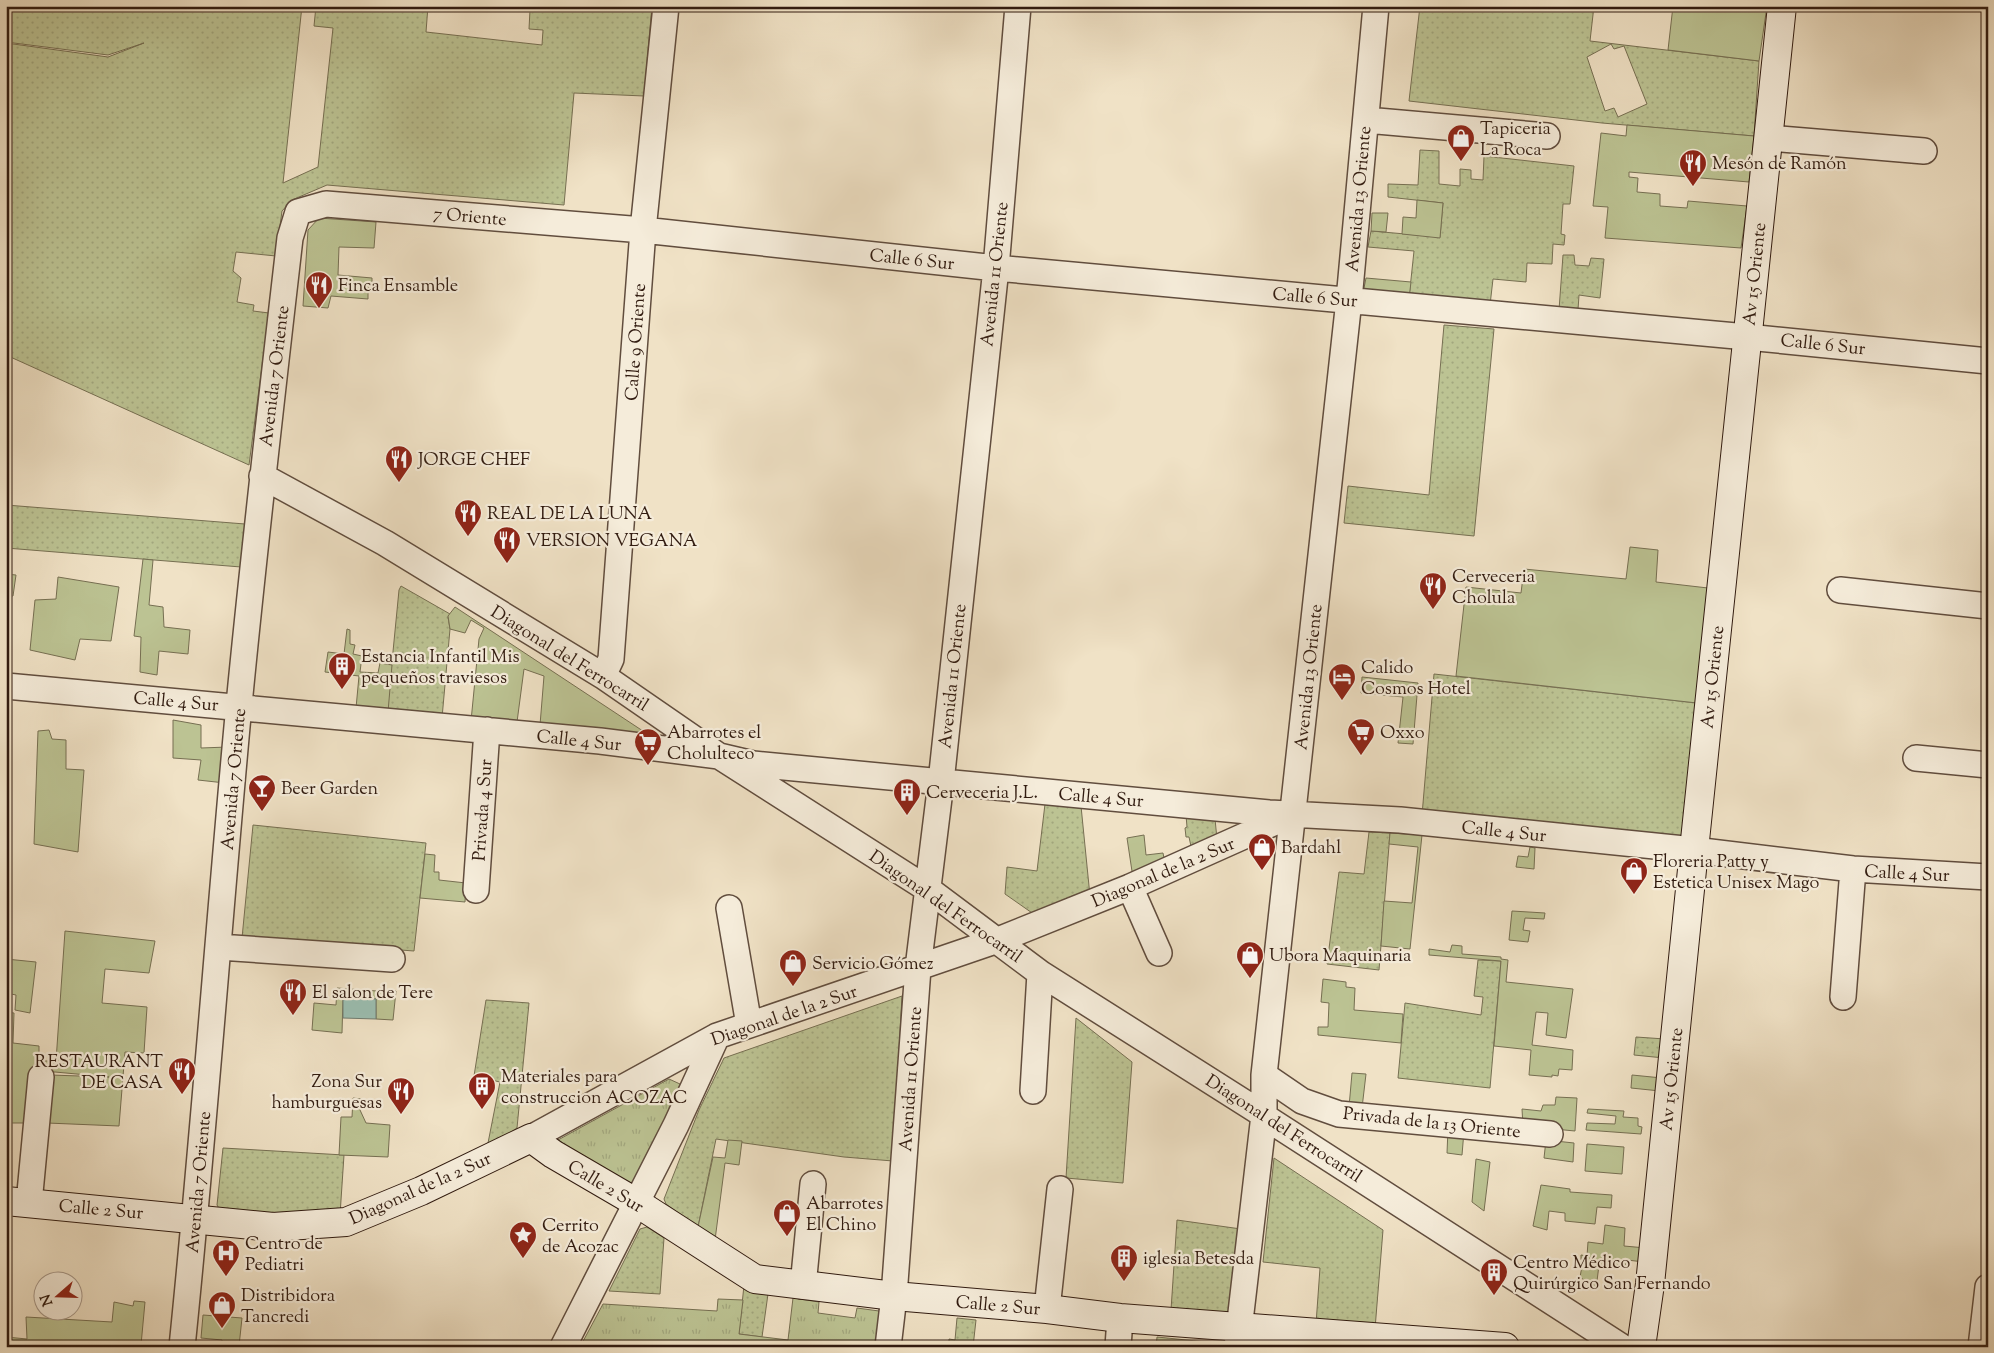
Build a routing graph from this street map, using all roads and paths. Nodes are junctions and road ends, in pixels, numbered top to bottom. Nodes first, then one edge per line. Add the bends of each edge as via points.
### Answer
1 (666, 6) edge
2 (1018, 6) edge
3 (1376, 6) edge
4 (1782, 6) edge
5 (1366, 120) junction
6 (1547, 136) dead end
7 (1769, 138) junction
8 (1924, 151) dead end
9 (298, 212) joint
10 (643, 230) junction
11 (996, 268) junction
12 (1349, 300) junction
13 (1748, 337) junction
14 (1988, 361) edge
15 (262, 476) junction
16 (1840, 590) dead end
17 (1988, 606) edge
18 (603, 676) junction
19 (6, 686) edge
20 (239, 707) junction
21 (487, 730) junction
22 (719, 756) junction
23 (1916, 758) dead end
24 (1988, 764) edge
25 (941, 782) junction
26 (1293, 814) junction
27 (1694, 850) junction
28 (1853, 870) junction
29 (1988, 878) edge
30 (1130, 887) junction
31 (476, 890) dead end
32 (929, 890) junction
33 (729, 908) dead end
34 (996, 941) junction
35 (219, 947) junction
36 (1159, 953) dead end
37 (392, 959) dead end
38 (918, 968) junction
39 (1040, 973) junction
40 (1842, 997) dead end
41 (749, 1025) junction
42 (717, 1036) junction
43 (1264, 1074) junction
44 (41, 1077) dead end
45 (1033, 1091) dead end
46 (1264, 1115) junction
47 (1550, 1134) dead end
48 (531, 1138) junction
49 (812, 1184) dead end
50 (1060, 1189) dead end
51 (18, 1202) edge
52 (637, 1204) junction
53 (195, 1218) junction
54 (803, 1286) junction
55 (1988, 1287) edge
56 (894, 1296) junction
57 (1047, 1309) junction
58 (1120, 1318) junction
59 (1238, 1337) edge
60 (182, 1347) edge
61 (563, 1347) edge
62 (888, 1347) edge
63 (1118, 1347) edge
64 (1505, 1347) edge
65 (1622, 1347) edge
66 (1641, 1347) edge
67 (1982, 1347) edge

1 - 10 street, Calle 9 Oriente
2 - 11 street, Avenida 11 Oriente
3 - 5 street, Avenida 13 Oriente
4 - 7 main road, Av 15 Oriente
5 - 6 street
5 - 12 street, Avenida 13 Oriente
7 - 8 street
7 - 13 main road, Av 15 Oriente
9 - 10 street, 7 Oriente via 326,204
9 - 15 street, Avenida 7 Oriente via 290,238
10 - 11 street, Calle 6 Sur
10 - 18 street, Calle 9 Oriente via 611,659
11 - 12 street, Calle 6 Sur
11 - 25 street, Avenida 11 Oriente
12 - 13 street, Calle 6 Sur
12 - 26 street, Avenida 13 Oriente
13 - 14 street, Calle 6 Sur
13 - 27 main road, Av 15 Oriente
15 - 18 street, Diagonal del Ferrocarril via 383,542
15 - 20 street, Avenida 7 Oriente
16 - 17 street
18 - 22 street, Diagonal del Ferrocarril
19 - 20 street, Calle 4 Sur
20 - 21 street, Calle 4 Sur
20 - 35 street, Avenida 7 Oriente
21 - 22 street, Calle 4 Sur
21 - 31 street, Privada 4 Sur
22 - 25 street, Calle 4 Sur via 753,764
22 - 32 street, Diagonal del Ferrocarril
23 - 24 street
25 - 26 street, Calle 4 Sur
25 - 32 street, Avenida 11 Oriente
26 - 27 street, Calle 4 Sur via 1379,818
26 - 30 street, Diagonal de la 2 Sur
26 - 43 street, Avenida 13 Oriente
27 - 28 street, Calle 4 Sur
27 - 66 main road, Av 15 Oriente
28 - 29 street, Calle 4 Sur
28 - 40 street
30 - 34 street, Diagonal de la 2 Sur
30 - 36 street
32 - 34 street, Diagonal del Ferrocarril
32 - 38 street, Avenida 11 Oriente
33 - 41 street
34 - 38 street, Diagonal de la 2 Sur
34 - 39 street, Diagonal del Ferrocarril
35 - 37 street
35 - 53 street, Avenida 7 Oriente
38 - 41 street, Diagonal de la 2 Sur
38 - 56 street, Avenida 11 Oriente
39 - 45 street
39 - 46 street, Diagonal del Ferrocarril
41 - 42 street, Diagonal de la 2 Sur
42 - 48 street, Diagonal de la 2 Sur
42 - 52 street
43 - 46 street, Avenida 13 Oriente
43 - 47 street, Privada de la 13 Oriente via 1302,1100 1339,1114
44 - 51 street
46 - 59 street, Avenida 13 Oriente
46 - 65 street, Diagonal del Ferrocarril
48 - 52 main road, Calle 2 Sur
48 - 53 main road, Diagonal de la 2 Sur via 421,1191 346,1222 273,1227
49 - 54 street
50 - 57 street
51 - 53 main road, Calle 2 Sur
52 - 54 main road, Calle 2 Sur via 755,1279
52 - 61 street
53 - 60 street, Avenida 7 Oriente
54 - 56 main road, Calle 2 Sur
55 - 67 street
56 - 57 main road, Calle 2 Sur
56 - 62 street, Avenida 11 Oriente
57 - 58 main road, Calle 2 Sur
58 - 59 main road, Calle 2 Sur
58 - 63 street
59 - 64 main road, Calle 2 Sur

